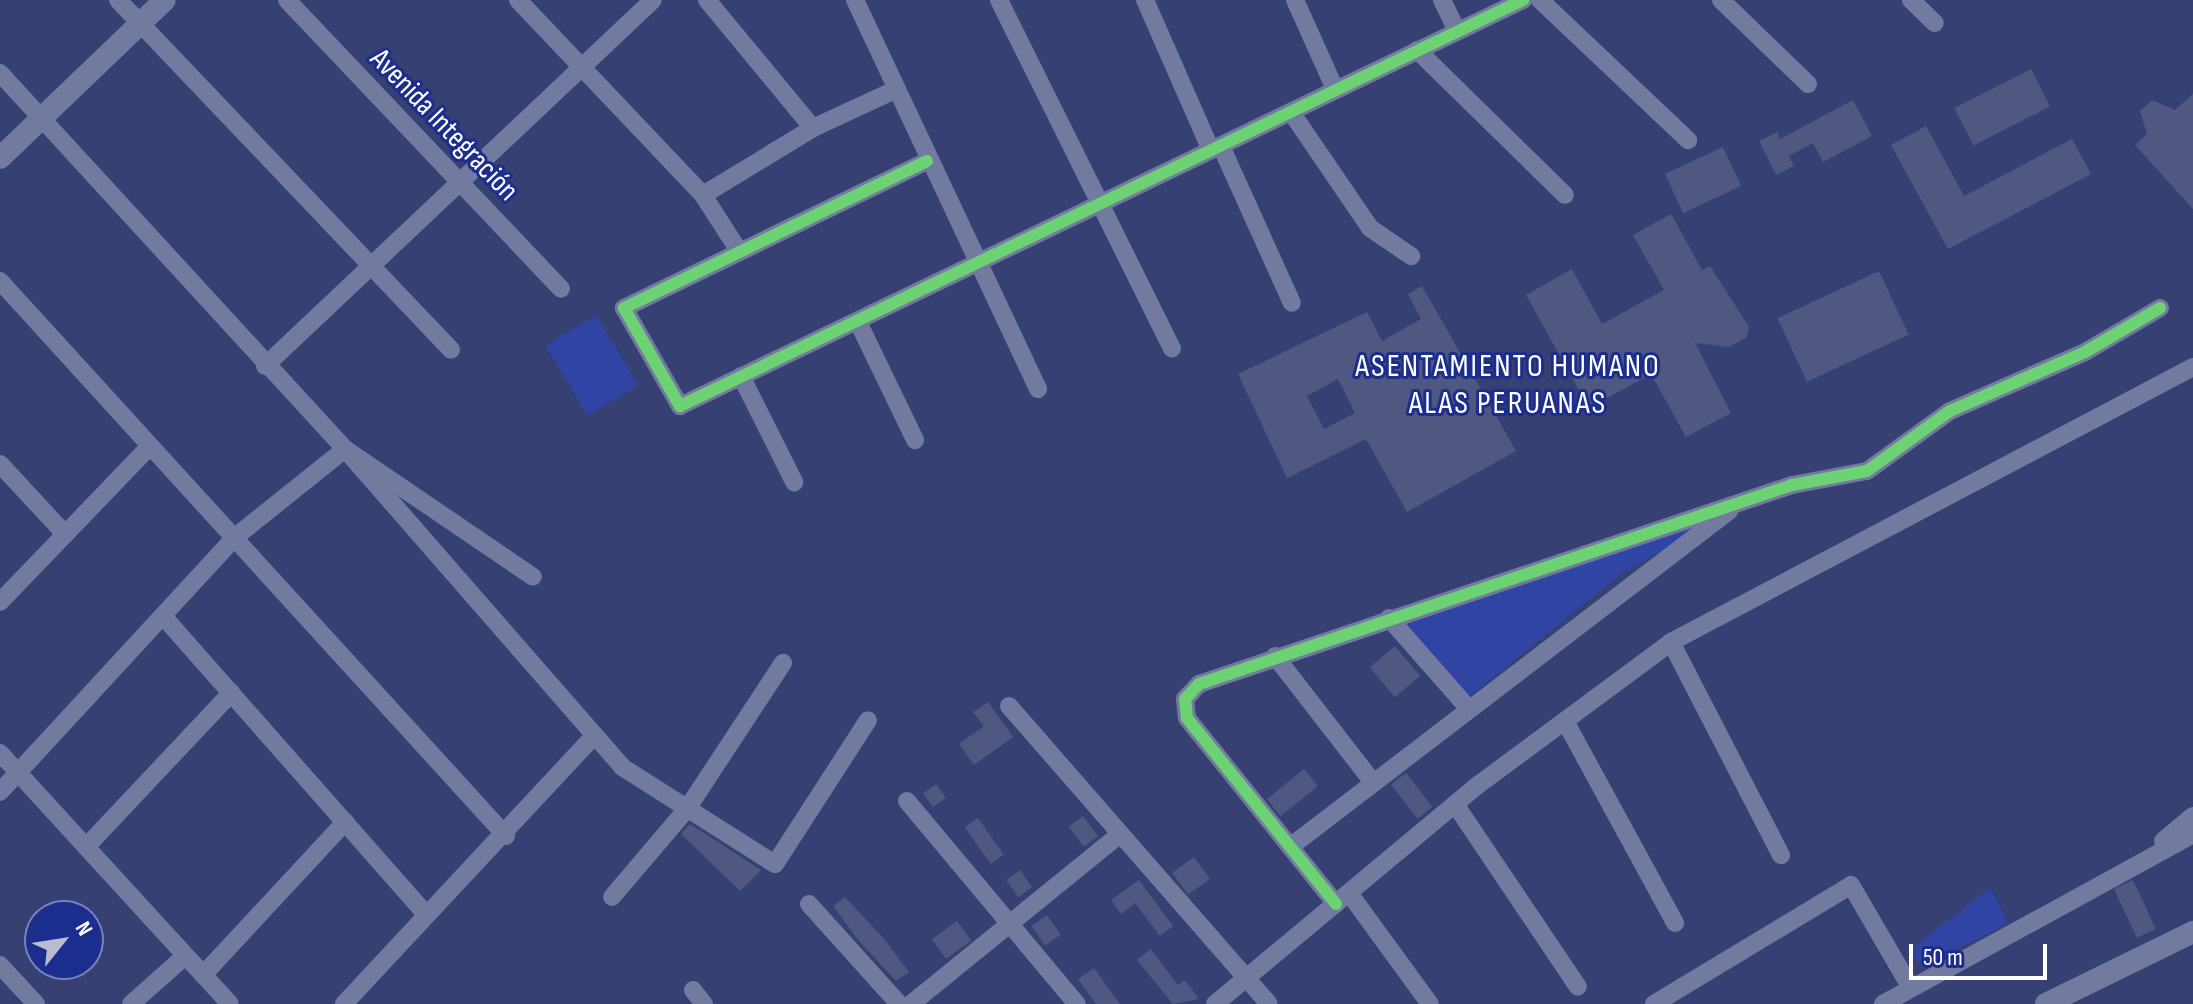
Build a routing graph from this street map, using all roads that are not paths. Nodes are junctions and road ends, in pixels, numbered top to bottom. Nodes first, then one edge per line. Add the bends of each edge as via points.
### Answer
1 (118, 0) edge
2 (165, 0) edge
3 (287, 0) edge
4 (518, 0) edge
5 (653, 0) edge
6 (707, 0) edge
7 (855, 0) edge
8 (999, 0) edge
9 (1145, 0) edge
10 (1295, 0) edge
11 (1442, 0) edge
12 (1523, 0) edge
13 (1540, 0) edge
14 (1721, 0) edge
15 (1911, 0) edge
16 (1935, 23) dead end
17 (142, 24) junction
18 (1457, 31) junction
19 (1417, 50) junction
20 (577, 67) junction
21 (0, 73) edge
22 (1808, 84) dead end
23 (1335, 89) junction
24 (895, 90) junction
25 (1291, 112) junction
26 (42, 118) junction
27 (813, 128) junction
28 (1688, 140) dead end
29 (1216, 148) junction
30 (0, 158) edge
31 (927, 161) junction
32 (457, 179) junction
33 (703, 195) junction
34 (1565, 195) dead end
35 (1097, 205) junction
36 (739, 251) junction
37 (1411, 256) dead end
38 (369, 262) junction
39 (977, 268) junction
40 (0, 281) edge
41 (561, 289) dead end
42 (1292, 303) dead end
43 (2160, 308) dead end
44 (859, 324) junction
45 (1172, 348) dead end
46 (451, 350) dead end
47 (265, 366) junction
48 (2193, 367) edge
49 (741, 376) junction
50 (1038, 389) dead end
51 (915, 440) dead end
52 (150, 446) junction
53 (345, 449) junction
54 (0, 464) edge
55 (794, 482) dead end
56 (1736, 503) junction
57 (65, 534) junction
58 (234, 538) junction
59 (533, 577) dead end
60 (0, 602) edge
61 (163, 616) junction
62 (1389, 618) junction
63 (1671, 642) junction
64 (1275, 656) junction
65 (783, 663) dead end
66 (231, 693) junction
67 (1009, 706) dead end
68 (1468, 708) junction
69 (868, 720) dead end
70 (1565, 721) junction
71 (593, 737) junction
72 (0, 753) edge
73 (20, 774) junction
74 (1372, 781) junction
75 (0, 792) edge
76 (907, 801) dead end
77 (1455, 804) junction
78 (687, 809) junction
79 (2193, 816) edge
80 (345, 822) junction
81 (2193, 834) edge
82 (1119, 835) junction
83 (506, 836) junction
84 (86, 847) junction
85 (1290, 847) junction
86 (2152, 851) junction
87 (1781, 855) dead end
88 (612, 897) dead end
89 (1342, 899) junction
90 (809, 904) dead end
91 (426, 914) junction
92 (1675, 923) dead end
93 (1008, 925) junction
94 (2193, 932) edge
95 (185, 956) junction
96 (2, 972) edge
97 (203, 975) junction
98 (1248, 977) junction
99 (1578, 987) dead end
100 (1911, 988) junction
101 (36, 1004) edge
102 (131, 1004) edge
103 (230, 1004) edge
104 (344, 1004) edge
105 (899, 1004) edge
106 (911, 1004) edge
107 (1077, 1004) edge
108 (1215, 1004) edge
109 (1269, 1004) edge
110 (1430, 1004) edge
111 (1654, 1004) edge
112 (1883, 1004) edge
113 (2046, 1004) edge

1 - 17 street
2 - 17 street
3 - 32 street, Avenida Integración
4 - 20 street
5 - 20 street
6 - 27 street
7 - 24 street
8 - 35 street
9 - 29 street
10 - 23 street
11 - 18 street
12 - 18 street
13 - 28 street
14 - 22 street
15 - 16 street
17 - 26 street
17 - 38 street
18 - 19 street
19 - 23 street
19 - 34 street
20 - 32 street
20 - 33 street
21 - 26 street
23 - 25 street
24 - 27 street
24 - 31 street
25 - 29 street
25 - 37 street via 1370,228
26 - 30 street
26 - 47 street
27 - 33 street
29 - 35 street
29 - 42 street
31 - 36 street
31 - 39 street
32 - 38 street
32 - 41 street, Avenida Integración
33 - 36 street
35 - 39 street
35 - 45 street
36 - 49 street via 624,308 680,406
38 - 46 street
38 - 47 street
39 - 44 street
39 - 50 street
40 - 52 street
43 - 56 street via 2085,352 1950,411 1867,471
44 - 49 street
44 - 51 street
47 - 53 street
48 - 63 street
49 - 55 street
52 - 57 street
52 - 58 street
53 - 58 street
53 - 59 street
53 - 71 street
54 - 57 street
56 - 62 street
56 - 68 street
57 - 60 street
58 - 61 street
58 - 83 street
61 - 66 street
61 - 73 street
62 - 64 street
62 - 68 street
63 - 70 street
63 - 87 street
64 - 74 street
64 - 85 street via 1212,676 1183,706
65 - 78 street
66 - 80 street
66 - 84 street
67 - 82 street
68 - 74 street
69 - 78 street via 775,864
70 - 77 street
70 - 92 street
71 - 78 street via 622,767
71 - 83 street
72 - 73 street
73 - 75 street
73 - 84 street
74 - 85 street
76 - 93 street
77 - 89 street
77 - 99 street
78 - 88 street
79 - 86 street
80 - 91 street
80 - 97 street
81 - 86 street
82 - 93 street
82 - 98 street
83 - 91 street
84 - 95 street
85 - 89 street
86 - 100 street
89 - 98 street
89 - 110 street
90 - 105 street
91 - 104 street
93 - 106 street
93 - 107 street
94 - 113 street
95 - 97 street
95 - 102 street
96 - 101 street
97 - 103 street
98 - 108 street
98 - 109 street
100 - 111 street via 1851,885
100 - 112 street

